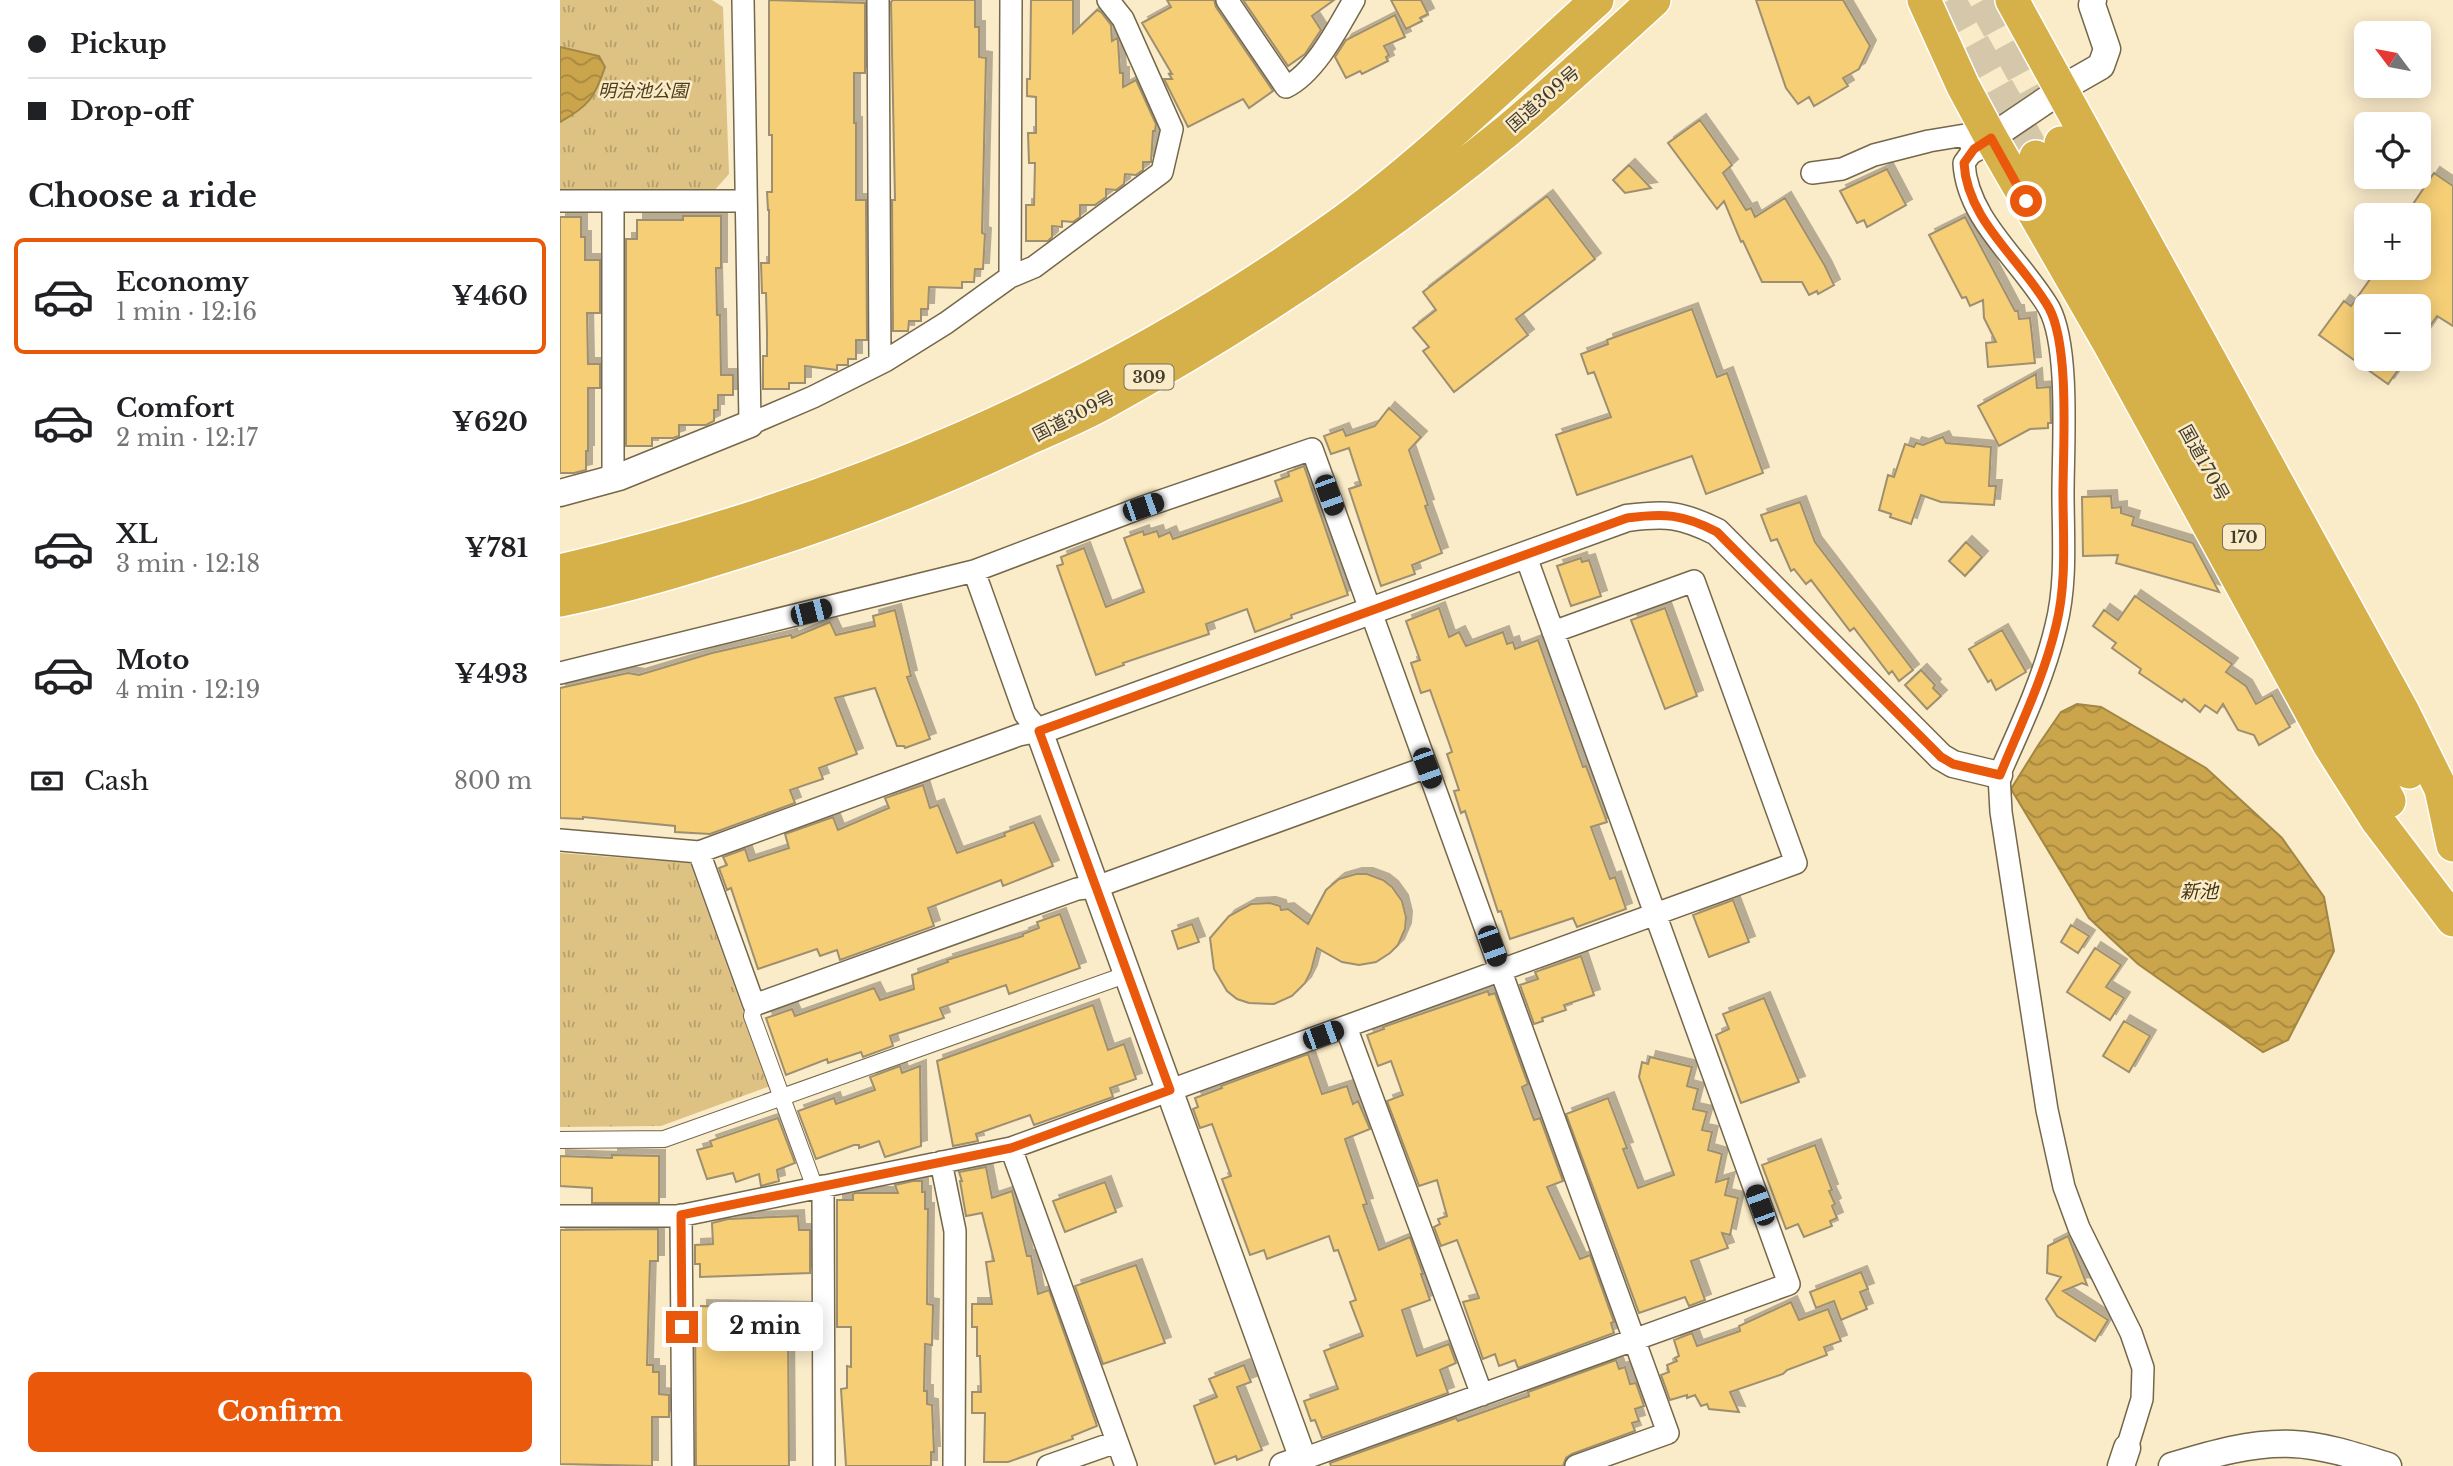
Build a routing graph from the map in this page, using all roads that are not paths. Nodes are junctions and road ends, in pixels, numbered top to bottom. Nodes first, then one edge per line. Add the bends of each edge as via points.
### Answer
1 (743, 0) edge
2 (878, 0) edge
3 (1011, 0) edge
4 (1227, 0) edge
5 (1354, 0) edge
6 (1597, 0) edge
7 (1654, 0) edge
8 (1924, 0) edge
9 (2012, 0) edge
10 (2093, 0) edge
11 (1110, 1) edge
12 (2061, 90) junction
13 (1983, 143) junction
14 (1812, 173) dead end
15 (560, 201) edge
16 (613, 201) junction
17 (746, 201) junction
18 (1010, 277) junction
19 (880, 363) junction
20 (750, 424) junction
21 (613, 478) junction
22 (560, 493) edge
23 (1525, 554) junction
24 (560, 571) edge
25 (974, 571) junction
26 (560, 600) edge
27 (1370, 611) junction
28 (1553, 632) junction
29 (560, 673) edge
30 (1039, 731) junction
31 (1427, 768) junction
32 (2000, 775) junction
33 (560, 839) edge
34 (2453, 845) edge
35 (699, 852) junction
36 (2453, 852) edge
37 (1096, 887) junction
38 (1655, 915) junction
39 (2453, 918) edge
40 (1501, 971) junction
41 (1128, 974) junction
42 (754, 1005) junction
43 (1346, 1027) junction
44 (1170, 1090) junction
45 (782, 1097) junction
46 (560, 1140) edge
47 (1011, 1148) junction
48 (941, 1163) junction
49 (819, 1187) junction
50 (681, 1215) junction
51 (560, 1216) edge
52 (1634, 1339) junction
53 (1482, 1395) junction
54 (1116, 1442) junction
55 (2124, 1457) edge
56 (2201, 1462) edge
57 (1298, 1464) edge
58 (683, 1466) edge
59 (824, 1466) edge
60 (954, 1466) edge
61 (1048, 1466) edge
62 (1126, 1466) edge
63 (1576, 1466) edge
64 (2172, 1466) edge
65 (2388, 1466) edge

1 - 17 street
2 - 19 street
3 - 18 street
4 - 5 street via 1286,87 1309,69
6 - 24 highway, 国道309号 / 309 via 1474,115 1335,228 1118,364 974,433 818,496 738,523
7 - 26 highway, 国道309号 / 309 via 1506,131 1398,214 1219,336 1099,405 968,468 855,513 668,574
8 - 13 highway
9 - 12 highway
10 - 12 street via 2107,50 2101,66
11 - 18 street via 1123,19 1172,129 1162,172 1034,267
12 - 13 street
12 - 34 highway via 2403,712 2441,789
13 - 14 street via 1965,135 1929,141 1874,155 1842,169
13 - 32 street via 1964,163 1965,177 1995,236 2050,309 2063,388 2063,569 2057,624 2036,690
13 - 39 highway via 2109,343 2330,746 2377,820
15 - 16 street
16 - 17 street
16 - 21 street
17 - 20 street
18 - 19 street
19 - 20 street
20 - 21 street
21 - 22 street
23 - 27 street
23 - 28 street
23 - 32 street via 1627,518 1676,515 1698,522 1717,532 1941,757
25 - 27 street via 1312,449
25 - 29 street
25 - 30 street via 1025,714
27 - 30 street
27 - 31 street
28 - 38 street
28 - 38 street via 1694,581 1792,850 1796,863
30 - 35 street
30 - 37 street
31 - 37 street
31 - 40 street
32 - 55 street via 2001,812 2064,1187 2079,1228 2132,1334 2143,1368 2143,1399
33 - 35 street
35 - 42 street
36 - 39 highway, 国道170号 / 170 via 2048,150
37 - 41 street
37 - 42 street via 1077,889
38 - 40 street
38 - 52 street via 1789,1284
40 - 43 street
40 - 52 street
41 - 44 street
41 - 45 street
42 - 45 street via 752,1016
43 - 44 street
43 - 53 street
44 - 47 street
44 - 57 street
45 - 46 street via 664,1139
45 - 49 street
47 - 48 street
47 - 54 street
48 - 49 street
48 - 60 street via 955,1231
49 - 50 street
49 - 59 street
50 - 51 street
50 - 58 street
52 - 53 street
52 - 63 street via 1668,1433
53 - 57 street
54 - 61 street
54 - 62 street
56 - 64 street
56 - 65 street via 2230,1449 2294,1444

